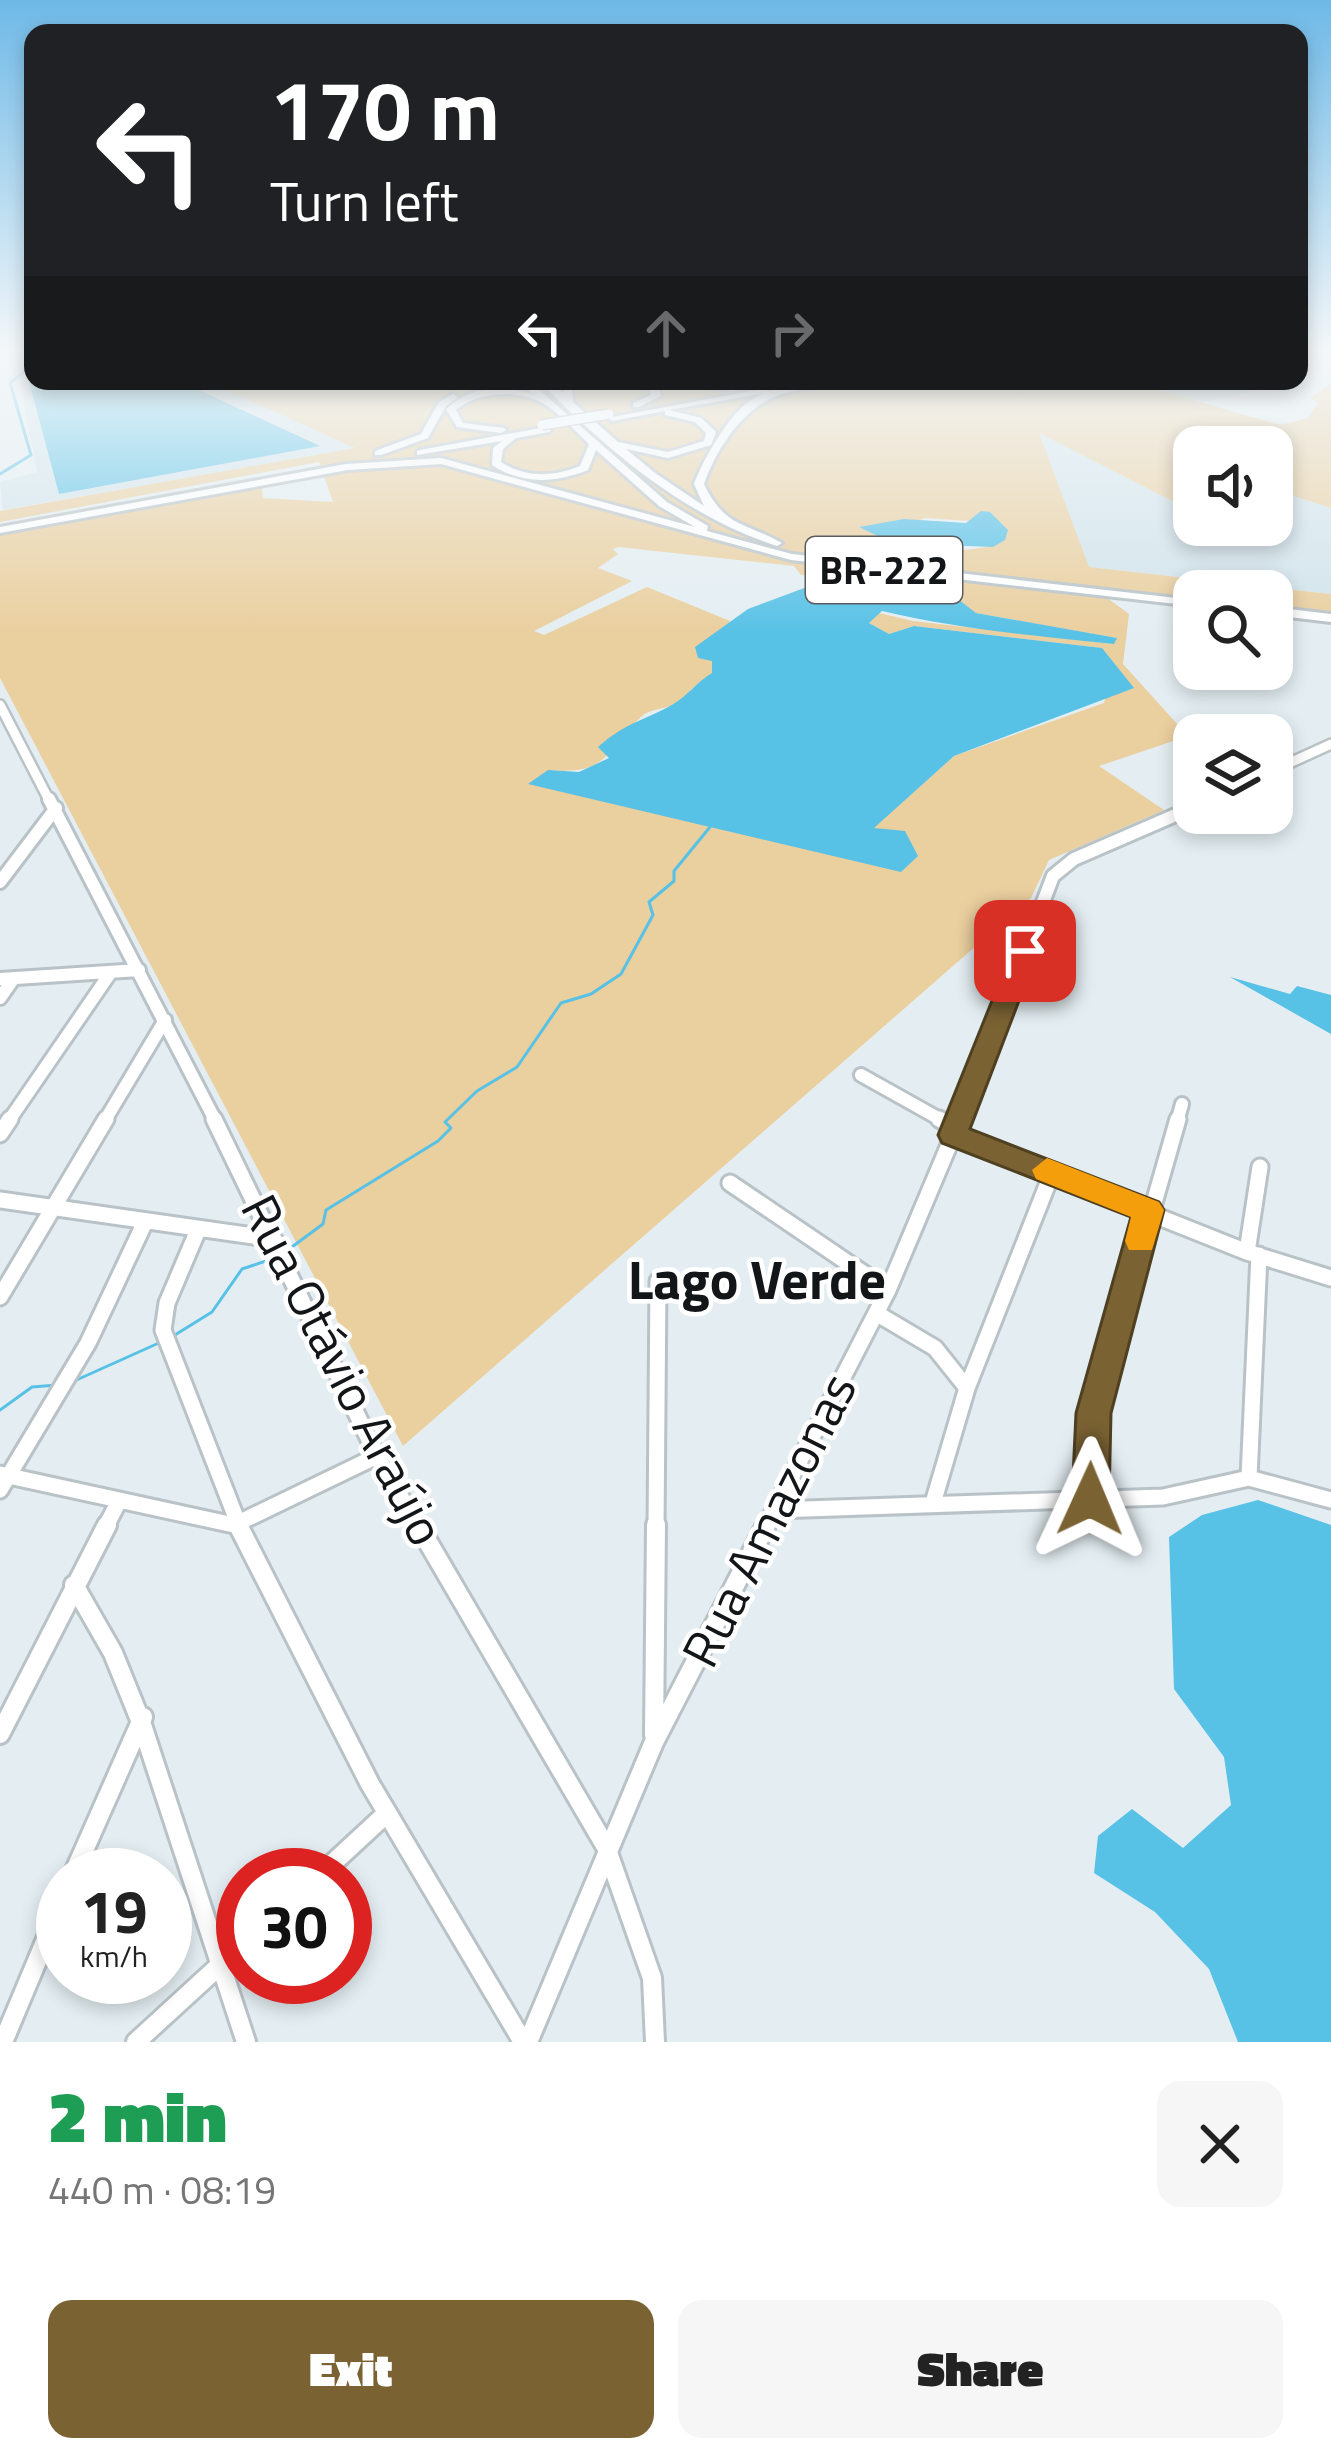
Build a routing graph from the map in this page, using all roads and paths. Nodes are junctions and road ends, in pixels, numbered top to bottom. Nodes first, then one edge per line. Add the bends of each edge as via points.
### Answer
1 (408, 444) edge
2 (453, 444) edge
3 (506, 444) edge
4 (594, 444) joint
5 (616, 444) edge
6 (620, 444) edge
7 (705, 444) edge
8 (722, 444) edge
9 (351, 463) junction
10 (0, 527) edge
11 (762, 538) junction
12 (746, 545) junction
13 (812, 551) junction
14 (1173, 595) edge
15 (1173, 596) edge
16 (1293, 609) edge
17 (1331, 613) edge
18 (0, 704) edge
19 (6, 728) edge
20 (1331, 744) edge
21 (1293, 761) edge
22 (56, 808) junction
23 (1173, 817) edge
24 (0, 882) edge
25 (139, 970) junction
26 (112, 972) junction
27 (7, 979) edge
28 (0, 998) edge
29 (165, 1020) junction
30 (861, 1075) dead end
31 (1182, 1104) dead end
32 (954, 1132) junction
33 (0, 1134) edge
34 (1260, 1167) dead end
35 (1052, 1172) junction
36 (730, 1184) dead end
37 (0, 1200) edge
38 (54, 1208) junction
39 (1148, 1210) junction
40 (145, 1222) junction
41 (198, 1230) junction
42 (274, 1239) junction
43 (1253, 1253) junction
44 (1331, 1278) edge
45 (658, 1281) dead end
46 (888, 1289) junction
47 (0, 1297) edge
48 (876, 1313) junction
49 (967, 1388) junction
50 (377, 1456) junction
51 (1249, 1478) junction
52 (3, 1480) edge
53 (1090, 1499) junction
54 (1331, 1500) edge
55 (118, 1503) junction
56 (933, 1503) junction
57 (776, 1510) junction
58 (234, 1525) junction
59 (74, 1585) junction
60 (144, 1717) junction
61 (0, 1734) edge
62 (654, 1742) junction
63 (386, 1814) junction
64 (607, 1847) junction
65 (85, 1848) edge
66 (349, 1848) edge
67 (216, 1959) edge
68 (36, 1963) edge
69 (216, 1968) edge
70 (232, 2004) edge
71 (3, 2042) edge
72 (136, 2042) edge
73 (246, 2042) edge
74 (526, 2042) edge
75 (656, 2042) edge

1 - 9 highway
2 - 9 highway
3 - 4 highway via 496,463 517,475 564,476 590,464
4 - 12 highway, BR-222 via 663,505
5 - 11 highway, BR-222 via 693,509
6 - 7 highway via 668,454
8 - 11 highway via 699,484 710,507
9 - 10 highway
9 - 12 highway via 452,464
11 - 13 highway, BR-222
12 - 13 highway
12 - 15 highway, BR-222 via 861,567
13 - 14 highway, BR-222
16 - 17 highway
18 - 19 street, Rua Otávio Araújo
19 - 22 street, Rua Otávio Araújo
20 - 21 street
22 - 24 street
22 - 25 street, Rua Otávio Araújo
23 - 32 street, Rua Amazonas via 1058,870
25 - 26 street
25 - 29 street, Rua Otávio Araújo
26 - 27 street
26 - 33 street
27 - 28 street
29 - 38 street
29 - 42 street, Rua Otávio Araújo
30 - 32 street
31 - 39 street
32 - 35 street
32 - 46 street, Rua Amazonas
34 - 43 street
35 - 39 street
35 - 49 street
36 - 46 street
37 - 38 street
38 - 40 street
38 - 47 street
39 - 43 street
39 - 53 street via 1094,1413
40 - 41 street
40 - 52 street via 79,1361
41 - 42 street
41 - 58 street via 163,1330
42 - 50 street, Rua Otávio Araújo
43 - 44 street
43 - 51 street
45 - 62 street
46 - 48 street, Rua Amazonas
48 - 49 street via 934,1348
48 - 57 street, Rua Amazonas
49 - 56 street
50 - 58 street
50 - 64 street, Rua Otávio Araújo
51 - 53 street via 1163,1497
51 - 54 street
52 - 55 street
53 - 56 street
55 - 58 street
55 - 59 street
56 - 57 street
57 - 62 street, Rua Amazonas
58 - 63 street
59 - 60 street
59 - 61 street
60 - 65 street
60 - 67 street
62 - 64 street, Rua Amazonas
63 - 66 street
63 - 74 street
64 - 74 street, Rua Amazonas
64 - 75 street, Rua Otávio Araújo via 652,1978
68 - 71 street
69 - 72 street
70 - 73 street

